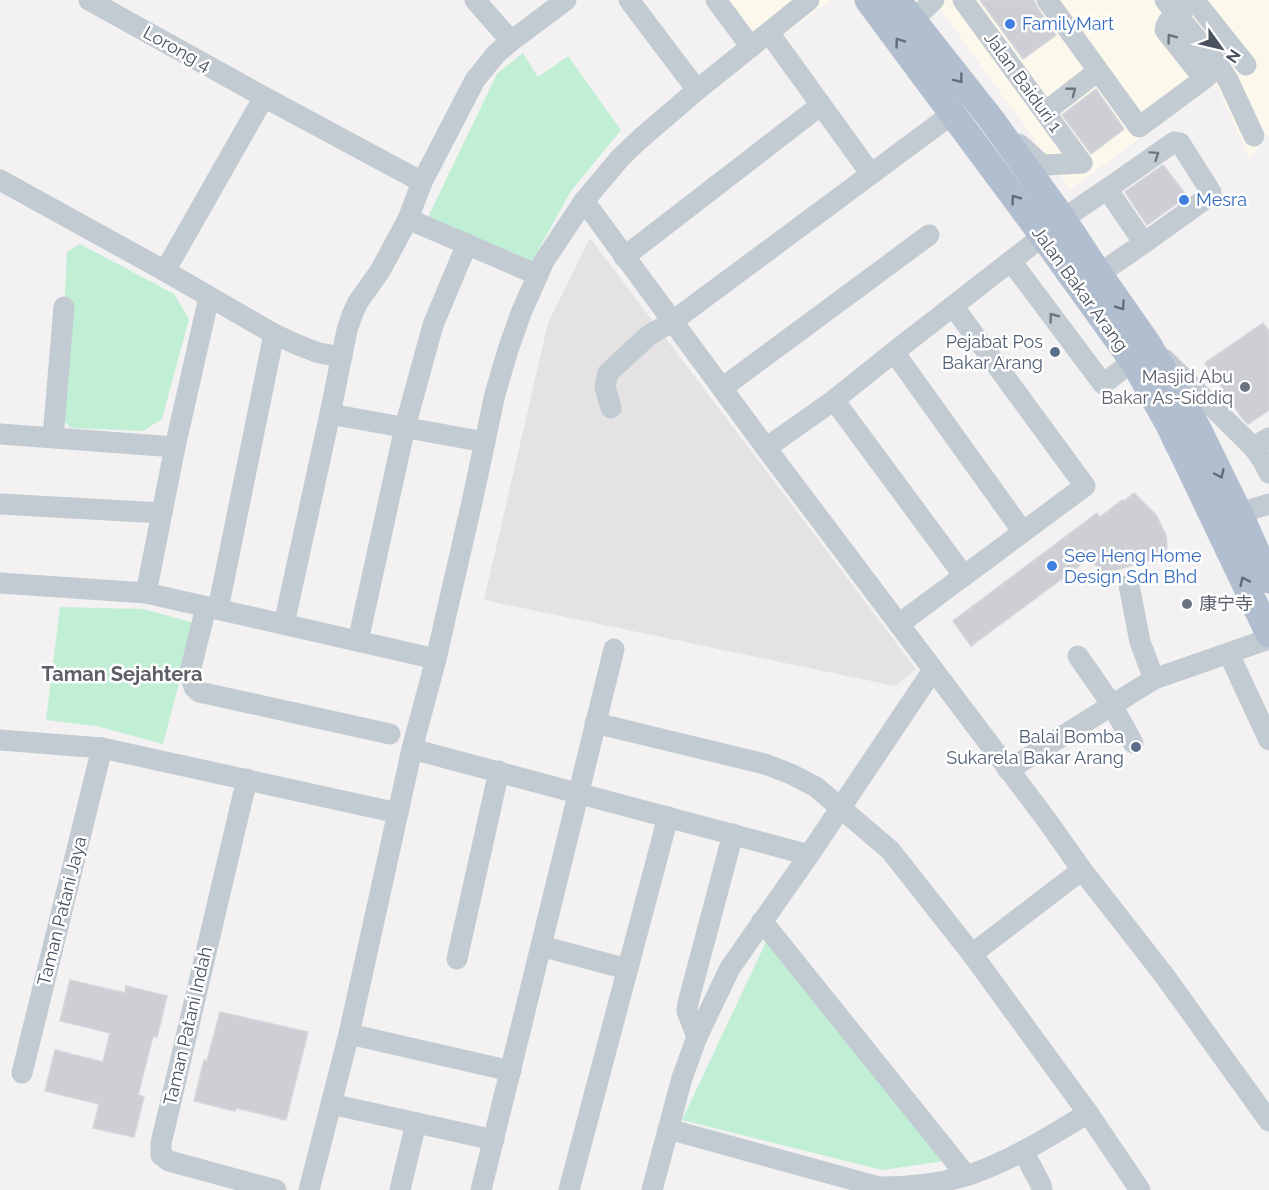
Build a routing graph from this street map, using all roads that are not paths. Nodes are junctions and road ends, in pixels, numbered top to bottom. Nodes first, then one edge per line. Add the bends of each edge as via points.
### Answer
1 (89, 0) edge
2 (475, 0) edge
3 (566, 0) edge
4 (629, 0) edge
5 (716, 0) edge
6 (809, 0) edge
7 (868, 0) edge
8 (934, 0) edge
9 (963, 0) edge
10 (1047, 0) edge
11 (1194, 1) edge
12 (906, 7) edge
13 (1171, 7) edge
14 (769, 33) junction
15 (512, 41) junction
16 (752, 47) junction
17 (1246, 65) dead end
18 (1098, 71) junction
19 (1211, 73) junction
20 (697, 90) junction
21 (264, 97) junction
22 (821, 105) junction
23 (1045, 112) junction
24 (952, 114) junction
25 (991, 119) junction
26 (1254, 136) dead end
27 (871, 174) junction
28 (0, 180) edge
29 (422, 182) junction
30 (1107, 189) junction
31 (584, 201) junction
32 (408, 219) junction
33 (1063, 219) junction
34 (928, 235) dead end
35 (1042, 236) junction
36 (1144, 243) junction
37 (468, 244) junction
38 (624, 257) junction
39 (1011, 261) junction
40 (165, 271) junction
41 (1099, 274) junction
42 (538, 275) junction
43 (209, 297) junction
44 (952, 306) junction
45 (64, 307) dead end
46 (673, 321) junction
47 (274, 334) junction
48 (894, 352) junction
49 (1140, 353) junction
50 (342, 357) junction
51 (722, 388) junction
52 (834, 400) junction
53 (611, 408) dead end
54 (330, 414) junction
55 (405, 427) junction
56 (0, 434) edge
57 (53, 437) junction
58 (485, 442) junction
59 (1261, 442) edge
60 (175, 447) junction
61 (766, 448) junction
62 (1269, 473) edge
63 (0, 504) edge
64 (1269, 504) edge
65 (162, 513) junction
66 (1239, 513) junction
67 (1023, 532) junction
68 (964, 576) junction
69 (1269, 580) edge
70 (0, 584) edge
71 (1129, 585) dead end
72 (146, 593) junction
73 (212, 608) junction
74 (284, 624) junction
75 (899, 624) junction
76 (1269, 634) edge
77 (1269, 639) edge
78 (358, 641) junction
79 (614, 649) dead end
80 (1229, 654) junction
81 (1078, 656) dead end
82 (436, 659) junction
83 (933, 670) junction
84 (1154, 679) junction
85 (1112, 705) junction
86 (595, 723) junction
87 (390, 734) dead end
88 (0, 740) edge
89 (1269, 740) edge
90 (1133, 743) dead end
91 (102, 748) junction
92 (412, 748) junction
93 (1008, 770) junction
94 (499, 771) junction
95 (247, 779) junction
96 (579, 793) junction
97 (840, 807) junction
98 (398, 813) junction
99 (668, 817) junction
100 (734, 834) junction
101 (809, 855) junction
102 (1082, 870) junction
103 (762, 921) junction
104 (541, 946) junction
105 (972, 954) junction
106 (457, 959) dead end
107 (627, 969) junction
108 (349, 1034) junction
109 (697, 1037) junction
110 (511, 1071) junction
111 (22, 1073) dead end
112 (331, 1104) junction
113 (1088, 1113) junction
114 (1269, 1121) edge
115 (416, 1122) junction
116 (668, 1129) junction
117 (494, 1140) junction
118 (1023, 1151) junction
119 (966, 1176) junction
120 (879, 1188) edge
121 (485, 1189) edge
122 (276, 1190) edge
123 (309, 1190) edge
124 (400, 1190) edge
125 (569, 1190) edge
126 (652, 1190) edge
127 (1042, 1190) edge
128 (1140, 1190) edge

1 - 21 street, Lorong 4
2 - 15 street
3 - 15 street
4 - 20 street
5 - 16 street
6 - 14 street
24 -> 7 main road, Jalan Bakar Arang
8 - 12 street
9 - 23 street, Jalan Baiduri 1
10 - 18 street
11 - 13 street
11 - 17 street
12 -> 25 main road, Jalan Bakar Arang
13 - 19 street via 1165,30
14 - 16 street
14 - 22 street
15 - 29 street via 475,80
16 - 20 street
18 - 19 street via 1139,127
23 -> 18 street
19 - 26 street via 1228,80
20 - 31 street via 621,157
21 - 29 street, Lorong 4
21 - 40 street
22 - 27 street
22 - 38 street
23 - 25 street, Jalan Baiduri 1 via 1082,163 1040,163
24 - 27 street
35 -> 24 main road, Jalan Bakar Arang
25 - 33 main road, Jalan Bakar Arang
27 - 46 street
28 - 40 street
29 - 32 street
30 - 33 street
30 - 36 street
30 -> 36 street via 1174,142 1180,142 1210,195
31 - 38 street
31 - 42 street
32 - 37 street
32 - 50 street via 358,302
33 - 41 main road, Jalan Bakar Arang
34 - 51 street
35 - 39 street
35 - 49 main road, Jalan Bakar Arang
36 - 41 street
37 - 42 street
37 - 55 street via 433,325
38 - 46 street
39 - 44 street
49 -> 39 street via 1103,384
40 - 43 street
41 -> 49 main road, Jalan Bakar Arang
42 - 58 street via 508,350
43 - 47 street
43 - 60 street
44 - 48 street
44 - 67 street via 1085,486
45 - 57 street
46 - 51 street
46 - 53 street via 648,336 608,373 605,387
47 - 50 street via 319,353
47 - 73 street
48 - 52 street
48 - 67 street
49 - 59 street
49 -> 66 main road, Jalan Bakar Arang via 1197,426
76 -> 49 main road, Jalan Bakar Arang via 1176,442
50 - 54 street
51 - 61 street
52 - 61 street
52 - 68 street
54 - 55 street
54 - 74 street
55 - 58 street
55 - 78 street
56 - 57 street
57 - 60 street
58 - 82 street
59 - 62 street
60 - 65 street
61 - 75 street
63 - 65 street
64 - 66 street
65 - 72 street
66 - 69 main road, Jalan Bakar Arang
67 - 68 street
68 - 75 street
70 - 72 street
71 - 84 street via 1140,642
72 - 73 street
73 - 74 street
73 - 87 street via 190,672 199,692
74 - 78 street
75 - 83 street
77 - 80 street
78 - 82 street
79 - 86 street
80 - 84 street
80 - 89 street
81 - 85 street
82 - 92 street
83 - 93 street
83 - 97 street
84 - 85 street
85 - 90 street
85 - 93 street
86 - 96 street
86 - 97 street via 765,764 816,787
88 - 91 street
91 - 95 street
91 - 111 street, Taman Patani Jaya
92 - 94 street
92 - 98 street
93 - 102 street
94 - 96 street
94 - 106 street
95 - 98 street
95 - 122 street, Taman Patani Indah via 160,1143 161,1155 169,1161
96 - 99 street
96 - 104 street
97 - 101 street
97 - 105 street via 890,850
98 - 108 street
99 - 100 street
99 - 107 street
100 - 101 street
100 - 109 street via 688,1003 687,1011
101 - 103 street
102 - 105 street
102 - 114 street via 1164,975
103 - 109 street via 730,968
103 - 119 street
104 - 107 street
104 - 110 street
105 - 113 street
107 - 125 street
108 - 110 street
108 - 112 street
109 - 116 street
110 - 117 street
112 - 115 street
112 - 123 street
113 - 118 street
113 - 128 street
115 - 117 street
115 - 124 street
116 - 120 street
116 - 126 street
117 - 121 street
118 - 119 street
118 - 127 street
119 - 120 street via 932,1184

